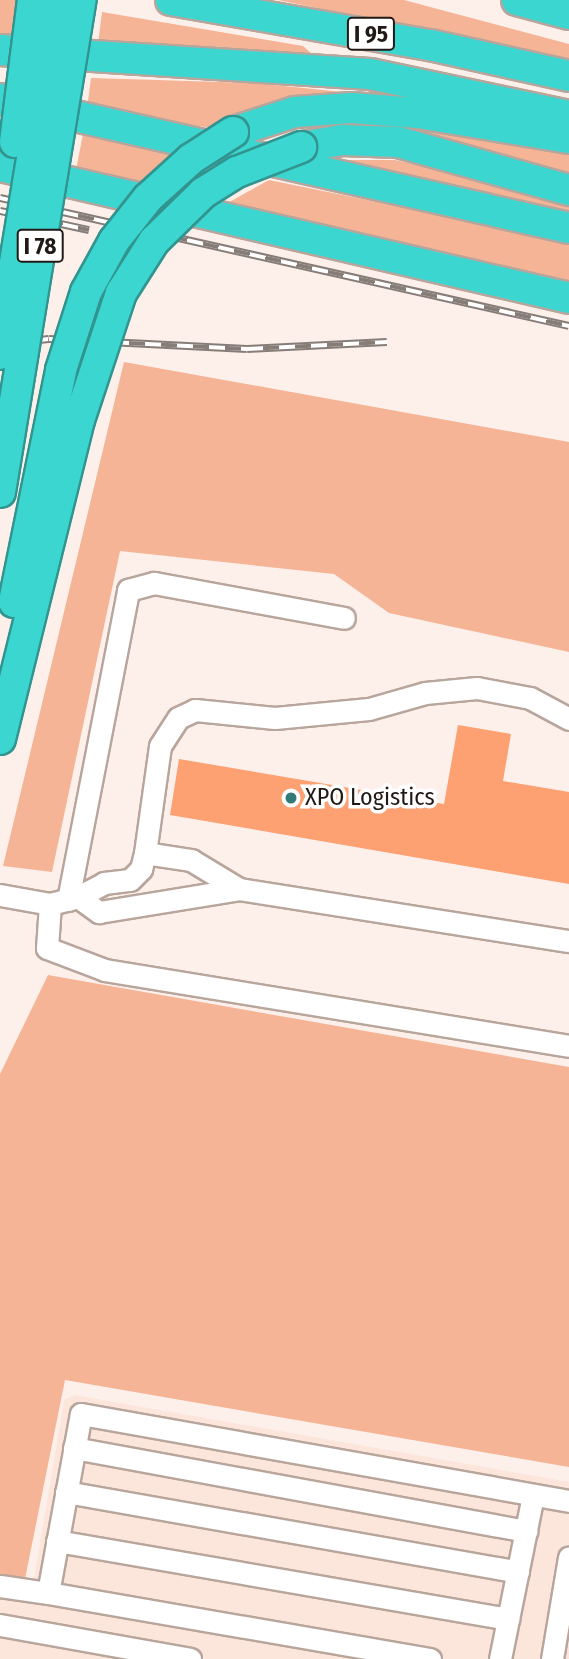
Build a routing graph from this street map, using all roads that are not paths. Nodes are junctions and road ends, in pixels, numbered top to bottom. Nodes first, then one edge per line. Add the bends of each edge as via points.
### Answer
1 (33, 0) edge
2 (58, 0) edge
3 (81, 0) edge
4 (171, 0) edge
5 (517, 0) edge
6 (569, 14) edge
7 (0, 50) edge
8 (569, 76) edge
9 (0, 99) edge
10 (569, 116) edge
11 (569, 138) edge
12 (0, 166) edge
13 (569, 190) edge
14 (569, 228) edge
15 (0, 258) edge
16 (569, 298) edge
17 (0, 354) edge
18 (0, 492) edge
19 (344, 618) dead end
20 (0, 671) edge
21 (569, 719) edge
22 (0, 739) edge
23 (145, 853) junction
24 (239, 889) junction
25 (0, 895) edge
26 (65, 900) junction
27 (569, 941) edge
28 (569, 1046) edge
29 (75, 1448) junction
30 (66, 1492) junction
31 (533, 1495) junction
32 (569, 1501) edge
33 (526, 1531) junction
34 (57, 1541) junction
35 (569, 1557) edge
36 (518, 1572) junction
37 (0, 1586) edge
38 (48, 1593) junction
39 (508, 1619) junction
40 (0, 1625) edge
41 (190, 1659) edge
42 (430, 1659) edge
43 (500, 1659) edge
44 (552, 1659) edge

1 - 15 highway, bridge
2 - 17 highway, I 78, bridge
3 - 18 highway, I 78, bridge
4 - 8 highway, I 95 via 430,45
5 - 6 highway
7 - 10 highway via 370,74
9 - 14 highway
11 - 20 highway, bridge via 403,111 295,112 233,132 191,159 148,198 114,241 86,292 61,370
12 - 16 highway
13 - 22 highway, bridge via 398,142 352,140 301,147 256,163 203,193 154,241 121,293 79,420
19 - 26 lane via 154,583 128,590
21 - 23 lane via 530,698 477,688 425,693 369,709 275,718 195,709 173,723 160,746
23 - 24 lane via 191,860
23 - 26 lane via 142,869 130,880 104,883
24 - 26 lane via 99,912
24 - 27 lane
25 - 26 lane
26 - 28 lane via 47,948 105,970
29 - 30 lane
29 - 31 lane via 81,1414
29 - 33 lane
30 - 34 lane
30 - 36 lane
31 - 32 lane
31 - 33 lane
33 - 36 lane
34 - 38 lane
34 - 39 lane
35 - 44 lane
36 - 39 lane
37 - 38 lane
38 - 42 lane
39 - 43 lane
40 - 41 lane

